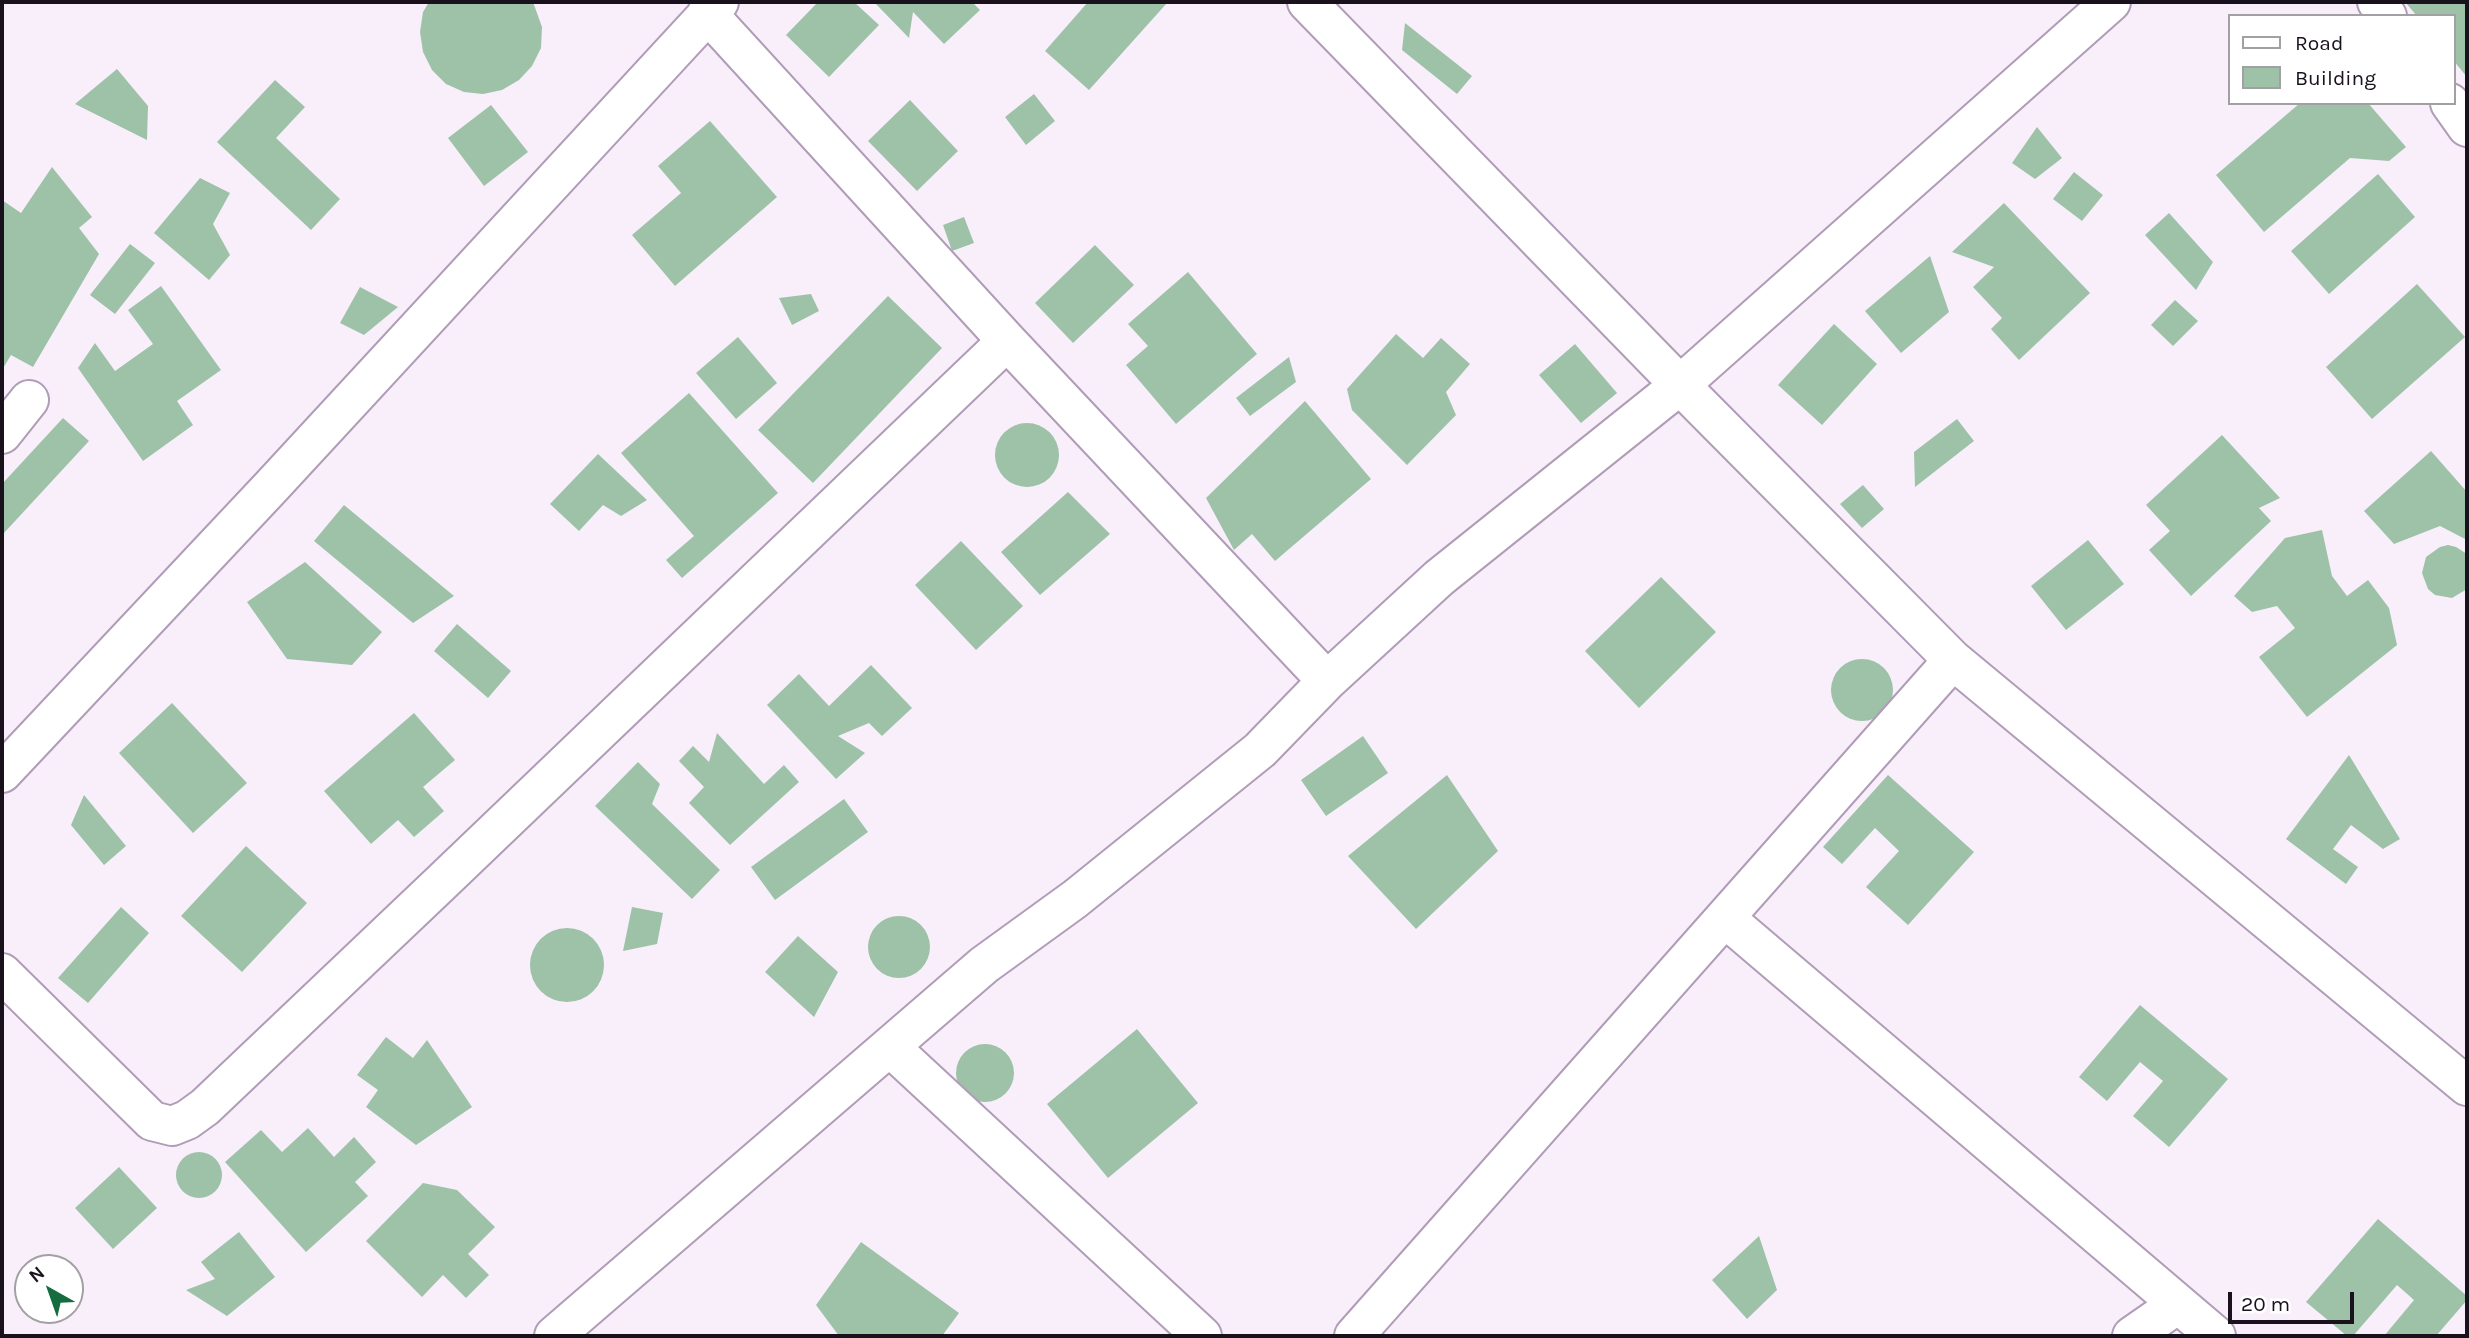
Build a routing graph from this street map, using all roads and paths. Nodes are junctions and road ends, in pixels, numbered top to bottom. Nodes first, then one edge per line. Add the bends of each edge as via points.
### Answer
1 (1307, 2) edge
2 (2111, 2) edge
3 (713, 7) edge
4 (2451, 105) edge
5 (2467, 127) edge
6 (1007, 341) junction
7 (1680, 385) junction
8 (29, 400) dead end
9 (2, 434) edge
10 (1953, 660) junction
11 (1327, 681) junction
12 (2, 774) edge
13 (1724, 918) junction
14 (2, 973) edge
15 (890, 1047) junction
16 (2467, 1086) edge
17 (2178, 1304) junction
18 (554, 1336) edge
19 (1202, 1336) edge
20 (1354, 1336) edge
21 (2132, 1336) edge
22 (2216, 1336) edge

1 - 7 street
2 - 7 street
3 - 6 street
3 - 12 street
4 - 5 street
6 - 11 street
6 - 14 street via 187,1120 172,1126 152,1121
7 - 10 street
7 - 11 street via 1439,578
8 - 9 street
10 - 13 street
10 - 16 street
11 - 15 street via 1260,750 1075,899 984,965
13 - 17 street
13 - 20 street
15 - 18 street
15 - 19 street
17 - 21 street
17 - 22 street

